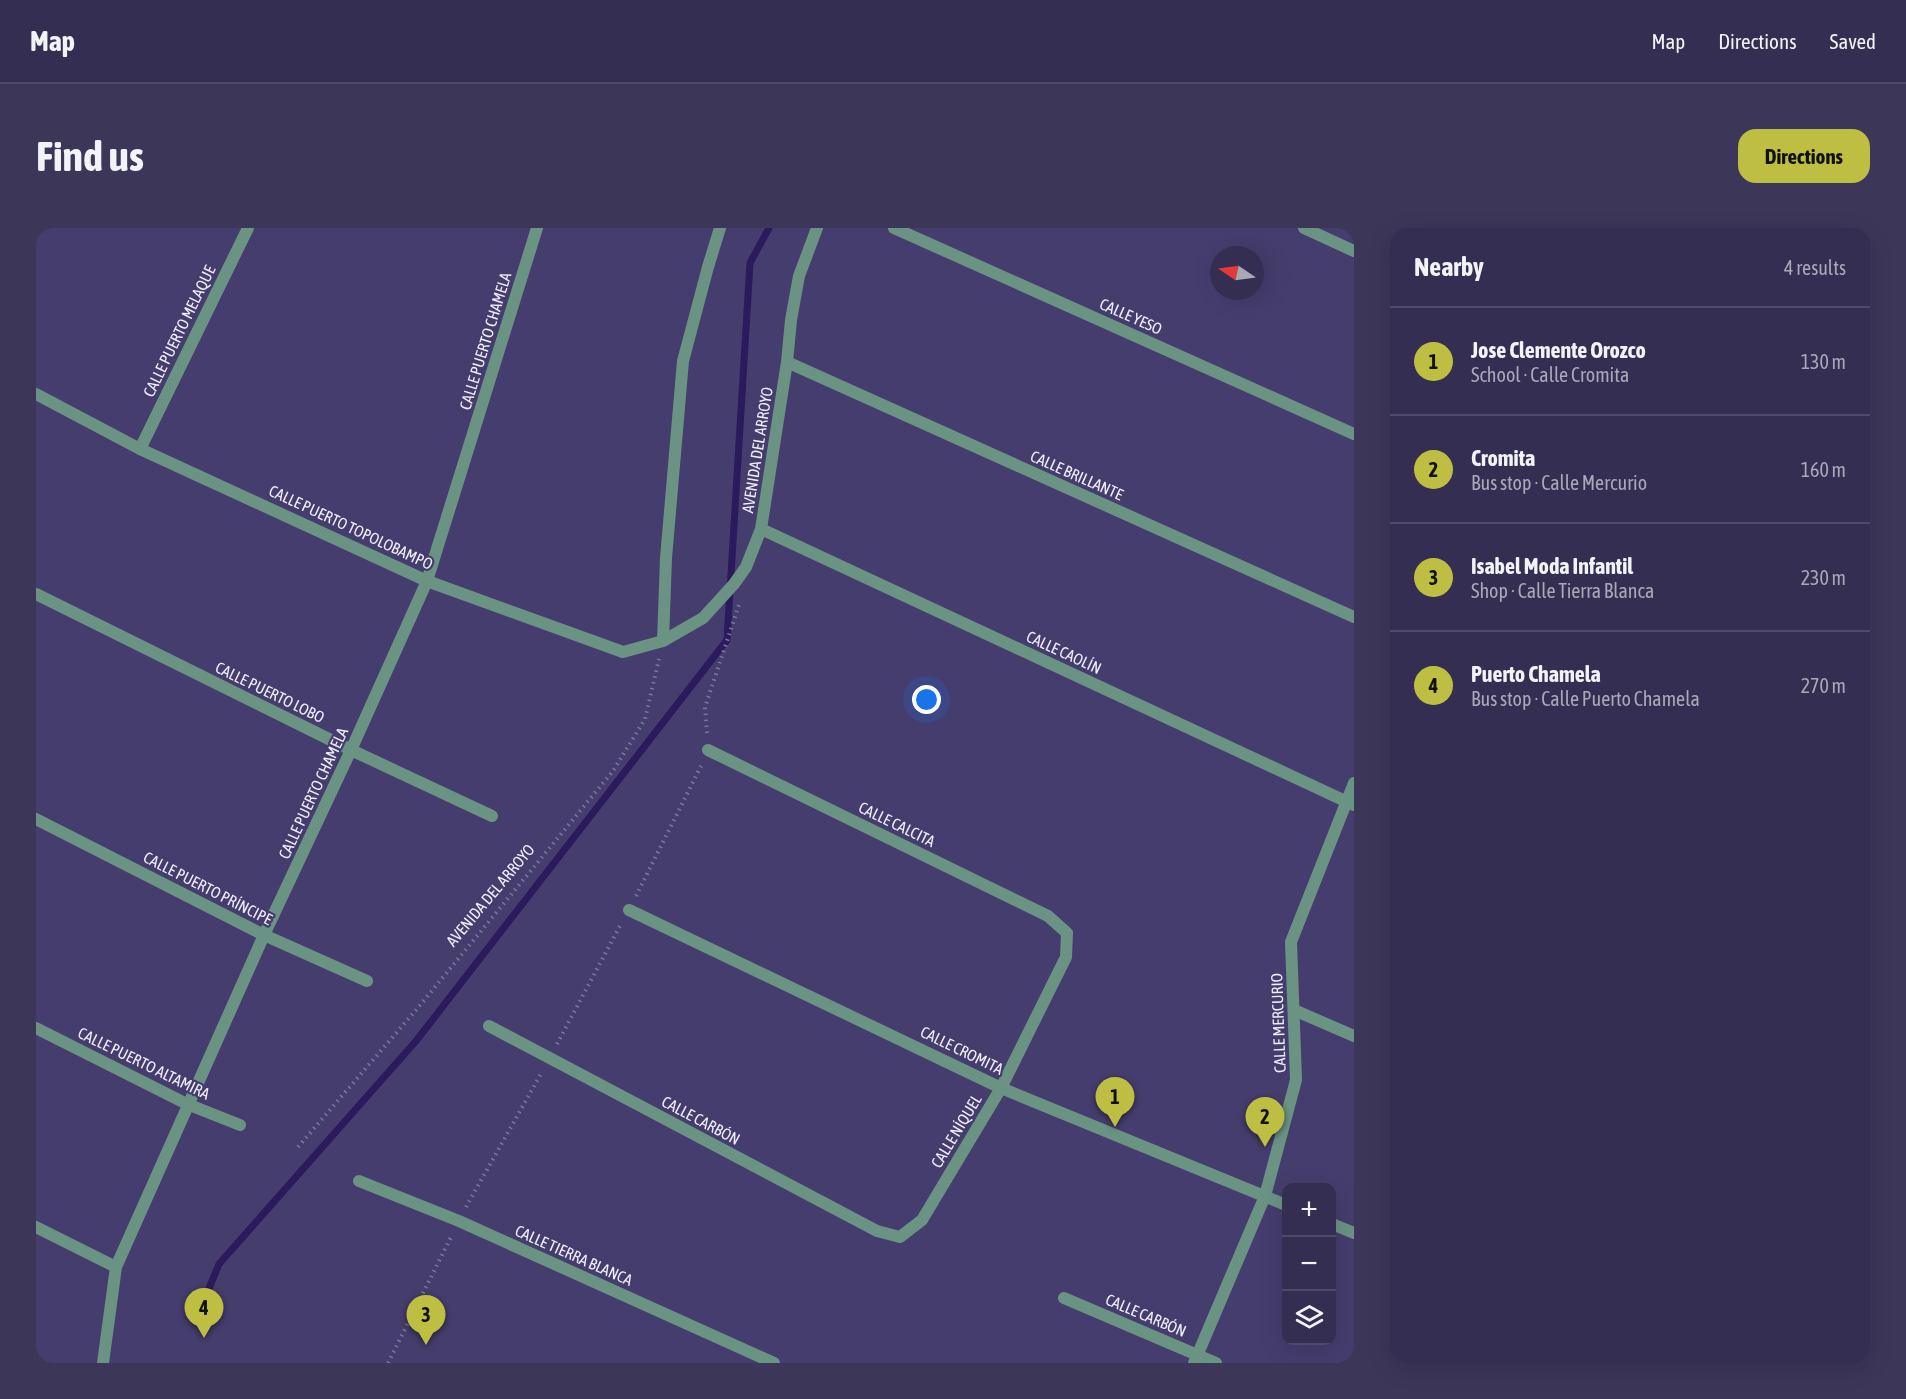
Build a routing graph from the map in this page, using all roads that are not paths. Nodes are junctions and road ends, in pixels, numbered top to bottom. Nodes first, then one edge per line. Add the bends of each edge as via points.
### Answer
1 (248, 228) edge
2 (537, 228) edge
3 (720, 228) edge
4 (817, 228) edge
5 (894, 228) edge
6 (1304, 228) edge
7 (1354, 251) edge
8 (787, 362) junction
9 (36, 394) edge
10 (1354, 434) edge
11 (140, 449) junction
12 (761, 530) junction
13 (427, 581) junction
14 (36, 594) edge
15 (1354, 617) edge
16 (663, 641) junction
17 (351, 750) junction
18 (708, 750) road end
19 (1354, 783) edge
20 (1350, 803) edge
21 (492, 816) dead end
22 (36, 819) edge
23 (629, 910) road end
24 (1067, 933) joint
25 (264, 935) junction
26 (367, 981) dead end
27 (1294, 1010) junction
28 (489, 1026) dead end
29 (36, 1028) edge
30 (1354, 1036) edge
31 (1001, 1088) junction
32 (187, 1104) junction
33 (240, 1125) dead end
34 (359, 1181) dead end
35 (1264, 1196) junction
36 (1282, 1203) edge
37 (1336, 1226) edge
38 (36, 1227) edge
39 (1354, 1233) edge
40 (900, 1238) joint
41 (116, 1267) junction
42 (1064, 1298) dead end
43 (1196, 1359) edge
44 (103, 1363) edge
45 (774, 1363) edge
46 (1216, 1363) edge

1 - 11 street, CALLE PUERTO MELAQUE
2 - 13 street, CALLE PUERTO CHAMELA
3 - 16 street via 683,361
4 - 8 street, AVENIDA DEL ARROYO via 799,276
5 - 10 street, CALLE YESO
6 - 7 street
8 - 12 street, AVENIDA DEL ARROYO
8 - 15 street, CALLE BRILLANTE
9 - 11 street, CALLE PUERTO TOPOLOBAMPO
11 - 13 street, CALLE PUERTO TOPOLOBAMPO
12 - 16 street, AVENIDA DEL ARROYO via 734,585 703,618
12 - 20 street, CALLE CAOLÍN
13 - 16 street, CALLE PUERTO TOPOLOBAMPO via 623,652
13 - 17 street, CALLE PUERTO CHAMELA
14 - 17 street, CALLE PUERTO LOBO
17 - 21 street, CALLE PUERTO LOBO
17 - 25 street, CALLE PUERTO CHAMELA
18 - 24 street, CALLE CALCITA via 1048,916
19 - 20 street, CALLE MERCURIO
20 - 27 street, CALLE MERCURIO via 1291,942
22 - 25 street, CALLE PUERTO PRÍNCIPE
23 - 31 street, CALLE CROMITA
24 - 31 street, CALLE NÍQUEL via 1066,957
25 - 26 street, CALLE PUERTO PRÍNCIPE
25 - 32 street, CALLE PUERTO CHAMELA
27 - 30 street
27 - 35 street, CALLE MERCURIO via 1296,1080
28 - 40 street, CALLE CARBÓN via 877,1231
29 - 32 street, CALLE PUERTO ALTAMIRA
31 - 35 street, CALLE CROMITA
31 - 40 street, CALLE NÍQUEL via 922,1220
32 - 33 street, CALLE PUERTO ALTAMIRA
32 - 41 street, CALLE PUERTO CHAMELA
34 - 45 street, CALLE TIERRA BLANCA via 459,1221
35 - 36 street, CALLE CROMITA
35 - 43 street, CALLE MERCURIO
37 - 39 street
38 - 41 street
41 - 44 street, CALLE PUERTO CHAMELA
42 - 43 street, CALLE CARBÓN
43 - 46 street, CALLE CARBÓN

